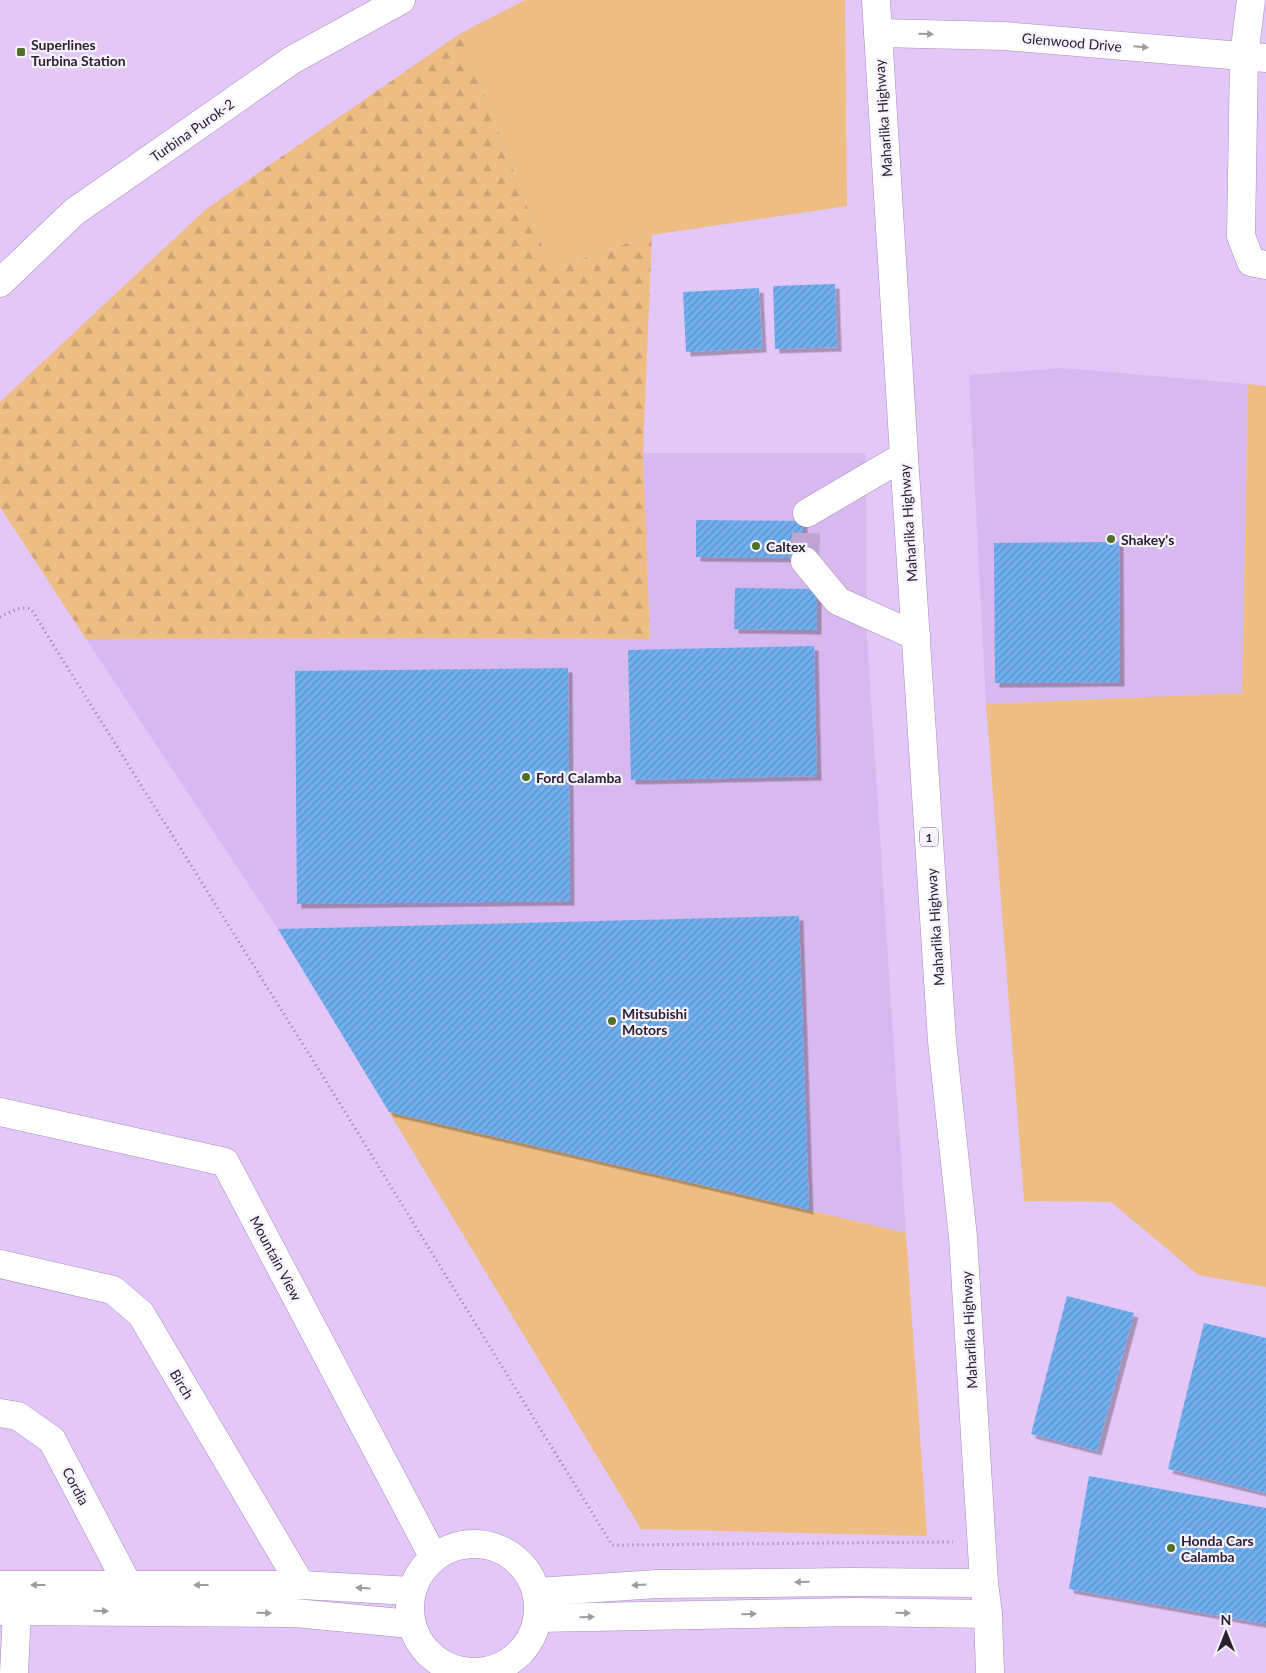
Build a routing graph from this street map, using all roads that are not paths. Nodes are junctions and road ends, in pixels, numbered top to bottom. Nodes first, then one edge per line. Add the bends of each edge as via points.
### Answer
1 (401, 0) edge
2 (876, 0) edge
3 (1251, 0) edge
4 (878, 33) junction
5 (1255, 57) edge
6 (1266, 265) edge
7 (0, 284) edge
8 (904, 456) junction
9 (807, 513) dead end
10 (805, 561) tunnel mouth
11 (916, 636) junction
12 (0, 1112) edge
13 (0, 1264) edge
14 (0, 1412) edge
15 (434, 1558) junction
16 (984, 1582) junction
17 (0, 1585) edge
18 (128, 1585) junction
19 (301, 1585) junction
20 (412, 1591) junction
21 (537, 1592) junction
22 (9, 1611) edge
23 (988, 1614) junction
24 (538, 1618) junction
25 (411, 1624) junction
26 (509, 1669) edge
27 (14, 1673) edge
28 (990, 1673) edge

1 - 7 main road, Turbina Purok-2 via 292,60 74,212
2 - 4 main road, Maharlika Highway / 1
3 - 5 main road
4 -> 5 main road, Glenwood Drive via 1005,36
4 - 8 main road, Maharlika Highway / 1
5 - 6 main road via 1241,236 1251,262
8 - 9 main road
8 - 11 main road, Maharlika Highway / 1
10 - 11 main road via 838,601
11 - 16 main road, Maharlika Highway / 1 via 942,1040 963,1237
12 - 15 main road, Mountain View via 225,1162
13 - 19 main road, Birch via 113,1290 141,1314
14 - 18 main road, Cordia via 18,1416 52,1440
15 - 20 main road via 420,1573
15 - 21 main road via 460,1546 494,1547 513,1557 528,1572
16 -> 21 main road via 657,1584
16 - 23 main road, Maharlika Highway / 1
18 -> 17 main road
19 -> 18 main road
20 -> 19 main road
20 - 25 main road
21 - 24 main road
22 -> 25 main road via 295,1613
22 - 27 main road
24 -> 23 main road via 855,1612
23 - 28 main road, Maharlika Highway / 1
24 - 26 main road via 532,1636
25 - 26 main road via 419,1642 432,1657 449,1668 468,1672

